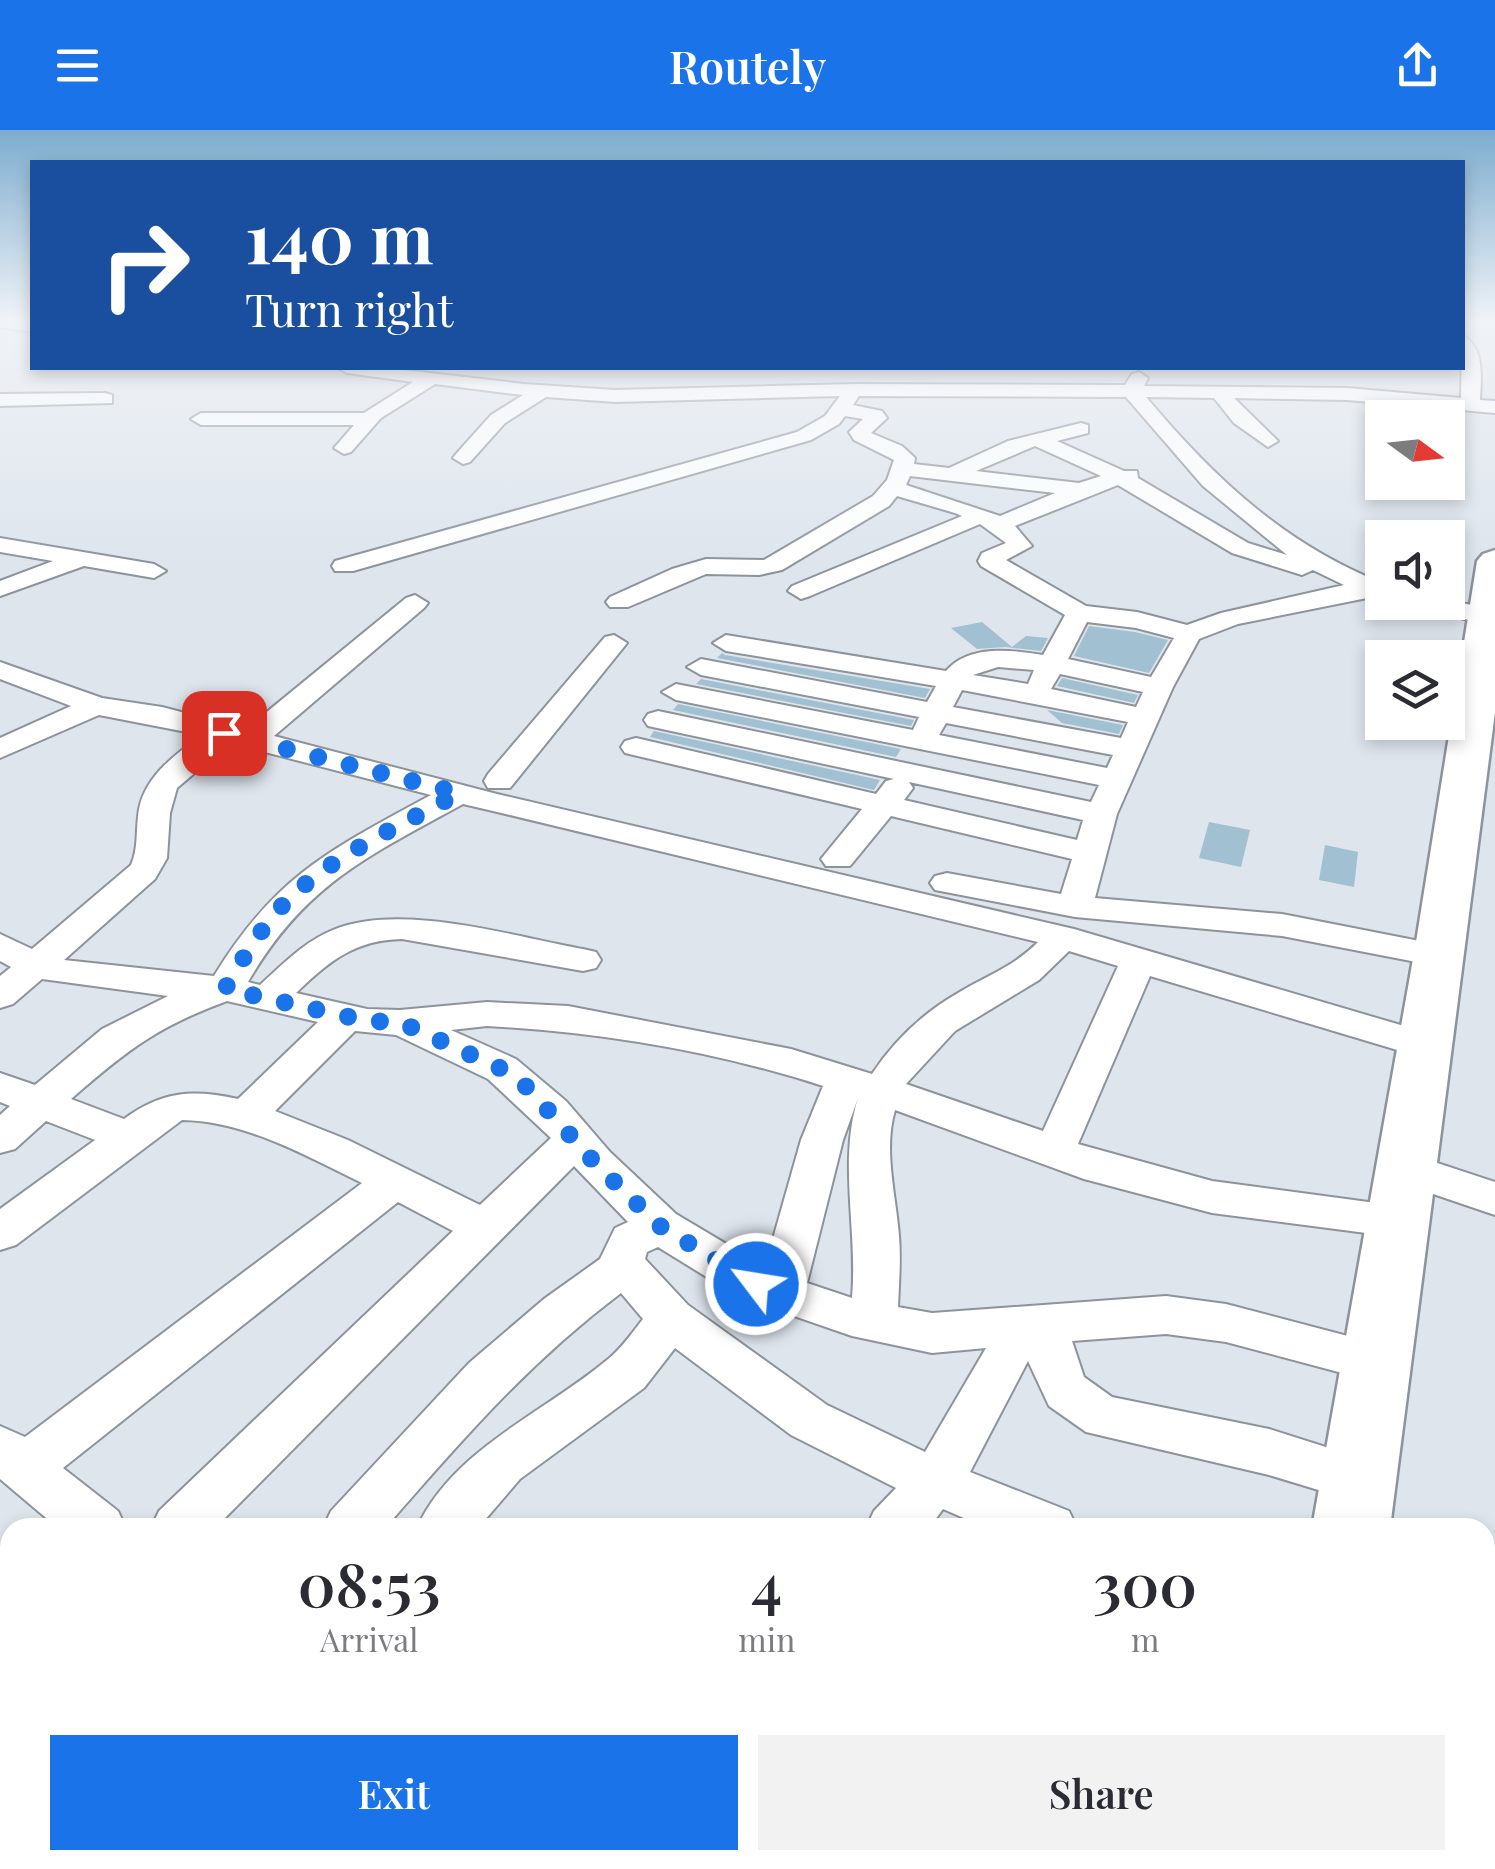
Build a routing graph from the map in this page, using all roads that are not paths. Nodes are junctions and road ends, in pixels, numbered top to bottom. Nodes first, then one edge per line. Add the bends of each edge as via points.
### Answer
1 (397, 401) edge
2 (527, 401) edge
3 (662, 401) edge
4 (761, 401) edge
5 (947, 401) edge
6 (1139, 401) edge
7 (1226, 401) edge
8 (1465, 403) edge
9 (1470, 404) joint
10 (841, 407) junction
11 (1495, 407) edge
12 (739, 414) dead end
13 (201, 418) dead end
14 (369, 419) junction
15 (790, 419) dead end
16 (1080, 428) dead end
17 (1036, 439) junction
18 (1268, 440) dead end
19 (344, 448) dead end
20 (463, 458) dead end
21 (1197, 471) junction
22 (954, 474) junction
23 (1121, 477) junction
24 (897, 478) junction
25 (1076, 489) junction
26 (988, 521) junction
27 (0, 545) edge
28 (85, 558) junction
29 (1495, 560) edge
30 (344, 566) dead end
31 (154, 570) dead end
32 (1365, 585) edge
33 (1365, 585) edge
34 (1365, 586) edge
35 (0, 589) edge
36 (801, 591) dead end
37 (620, 602) dead end
38 (416, 603) dead end
39 (1079, 614) junction
40 (1465, 618) edge
41 (1137, 620) junction
42 (1489, 627) edge
43 (1189, 634) junction
44 (614, 643) dead end
45 (726, 643) dead end
46 (0, 649) edge
47 (1052, 665) junction
48 (701, 667) dead end
49 (0, 670) edge
50 (1104, 676) junction
51 (955, 681) junction
52 (1159, 687) junction
53 (676, 692) dead end
54 (1035, 694) junction
55 (1088, 705) junction
56 (96, 706) junction
57 (937, 712) junction
58 (1144, 717) junction
59 (658, 720) dead end
60 (1013, 728) junction
61 (252, 734) junction
62 (1070, 739) junction
63 (922, 740) junction
64 (636, 747) dead end
65 (0, 749) edge
66 (1129, 749) junction
67 (907, 772) junction
68 (1116, 779) junction
69 (498, 781) junction
70 (459, 793) junction
71 (888, 804) junction
72 (1102, 814) junction
73 (1090, 852) junction
74 (838, 859) junction
75 (1068, 922) junction
76 (0, 944) edge
77 (1437, 954) junction
78 (583, 960) dead end
79 (1139, 960) junction
80 (36, 966) junction
81 (225, 989) junction
82 (0, 996) edge
83 (268, 996) junction
84 (347, 1016) junction
85 (400, 1022) junction
86 (1424, 1046) junction
87 (864, 1084) junction
88 (0, 1088) edge
89 (40, 1104) junction
90 (245, 1117) junction
91 (129, 1137) junction
92 (0, 1138) edge
93 (575, 1140) junction
94 (1054, 1152) junction
95 (396, 1182) junction
96 (1402, 1194) junction
97 (1495, 1199) edge
98 (660, 1226) junction
99 (485, 1228) junction
100 (0, 1233) edge
101 (624, 1266) junction
102 (781, 1293) junction
103 (671, 1318) junction
104 (874, 1321) junction
105 (1032, 1327) junction
106 (1376, 1362) junction
107 (12, 1458) edge
108 (933, 1481) junction
109 (1355, 1503) edge
110 (87, 1518) edge
111 (188, 1518) edge
112 (359, 1518) edge
113 (453, 1518) edge
114 (901, 1518) edge
115 (1014, 1518) edge

1 - 14 street
2 - 20 street via 498,419
3 - 12 street
4 - 10 street
5 - 10 street
6 - 21 street
7 - 18 street
8 - 9 street
9 - 11 street
10 - 15 street
10 - 24 street via 875,415 859,432 902,454
10 - 30 street via 804,436
13 - 14 street
14 - 19 street
16 - 17 street
17 - 22 street
17 - 23 street
21 - 23 street
21 - 32 street via 1271,534
22 - 24 street
22 - 25 street
23 - 25 street
23 - 33 street via 1240,548
24 - 26 street
24 - 37 street via 860,516 774,566 704,567
25 - 26 street via 1038,513
26 - 36 street
26 - 39 street via 1020,546 990,561
27 - 28 street
28 - 31 street
28 - 35 street
29 - 42 street
34 - 43 street
38 - 61 street
39 - 41 street
39 - 47 street
40 - 42 street
41 - 43 street
41 - 50 street
42 - 77 street
43 - 52 street
44 - 69 street
45 - 51 street
46 - 61 street via 82,684
47 - 50 street
47 - 51 street via 1012,658 973,662
47 - 54 street
48 - 57 street
49 - 56 street
50 - 52 street
50 - 55 street
51 - 54 street
51 - 57 street
52 - 58 street
53 - 63 street
54 - 55 street
54 - 60 street
55 - 58 street
55 - 62 street
56 - 61 street
56 - 65 street
57 - 60 street
57 - 63 street
58 - 66 street
59 - 67 street
60 - 62 street
61 - 69 street
61 - 70 street
61 - 80 street via 180,766 160,790 154,810 152,860
62 - 66 street
63 - 67 street
63 - 68 street
64 - 71 street
66 - 68 street
67 - 71 street
67 - 72 street
68 - 72 street
69 - 74 street
70 - 75 street
70 - 81 street via 324,872 284,904
71 - 73 street
71 - 74 street
72 - 73 street
73 - 75 street
74 - 75 street
75 - 77 street via 1282,926
75 - 79 street
75 - 87 street via 1047,959 961,1008
76 - 80 street
77 - 86 street
78 - 83 street via 375,927 326,946
79 - 86 street
79 - 94 street
80 - 81 street
80 - 82 street
81 - 83 street
81 - 89 street via 143,1020
83 - 84 street
84 - 85 street
84 - 90 street
85 - 87 street via 487,1014 568,1018 702,1042
85 - 93 street via 502,1069
86 - 96 street
87 - 94 street
87 - 102 street via 822,1140
87 - 104 street via 878,1241
88 - 89 street
89 - 91 street
89 - 92 street
90 - 91 street via 178,1106
90 - 95 street
91 - 100 street
93 - 98 street
93 - 99 street
94 - 96 street via 1212,1197
95 - 99 street
95 - 107 street
96 - 97 street
96 - 106 street
98 - 101 street via 630,1240
98 - 102 street
99 - 111 street
101 - 103 street
101 - 112 street via 486,1378
102 - 104 street
103 - 108 street via 809,1420
103 - 113 street via 627,1373 502,1463
104 - 105 street via 932,1333
105 - 106 street via 1166,1315 1226,1323
105 - 108 street
105 - 109 street via 1060,1388 1079,1407 1269,1452
106 - 109 street
107 - 110 street
108 - 114 street
108 - 115 street

